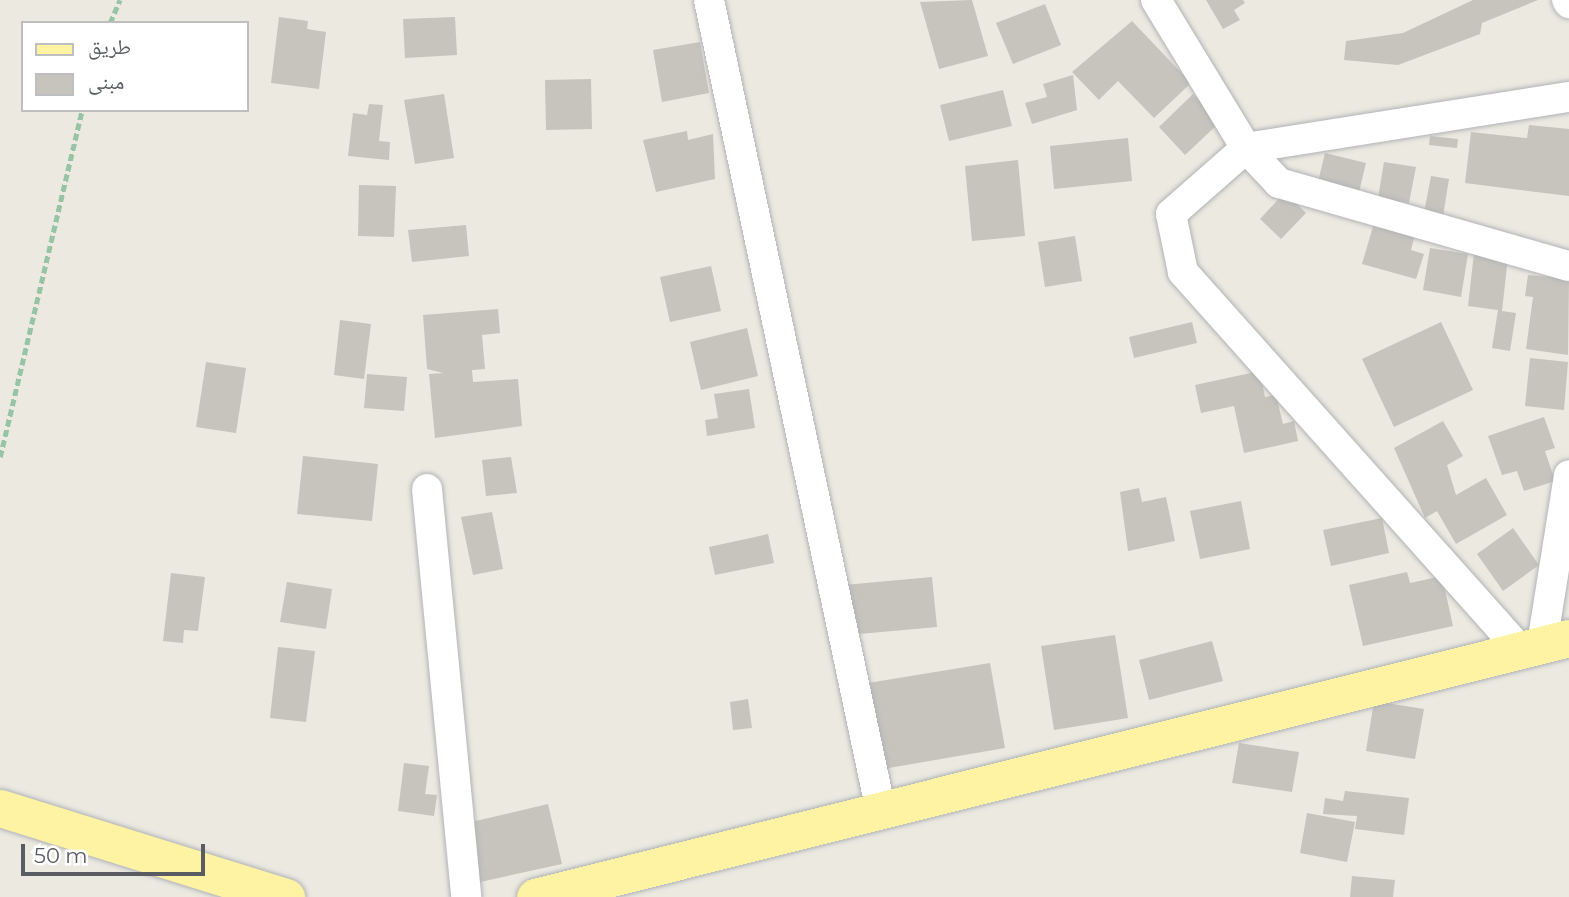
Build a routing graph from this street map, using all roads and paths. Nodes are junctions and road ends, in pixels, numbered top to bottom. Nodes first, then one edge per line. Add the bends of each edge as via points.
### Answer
1 (120, 0) edge
2 (709, 0) edge
3 (1156, 0) edge
4 (111, 21) edge
5 (1569, 97) edge
6 (82, 112) edge
7 (1246, 148) junction
8 (1569, 266) edge
9 (0, 457) edge
10 (1569, 475) edge
11 (428, 489) dead end
12 (1545, 645) edge
13 (0, 808) edge
14 (881, 811) junction
15 (286, 897) edge
16 (466, 897) edge
17 (535, 897) edge

1 - 4 path
2 - 14 street
3 - 7 street
5 - 7 street
6 - 9 path
7 - 8 street via 1279,183
7 - 12 street via 1171,214 1183,272
10 - 12 street
11 - 16 street
12 - 14 main road
13 - 15 main road
14 - 17 main road

